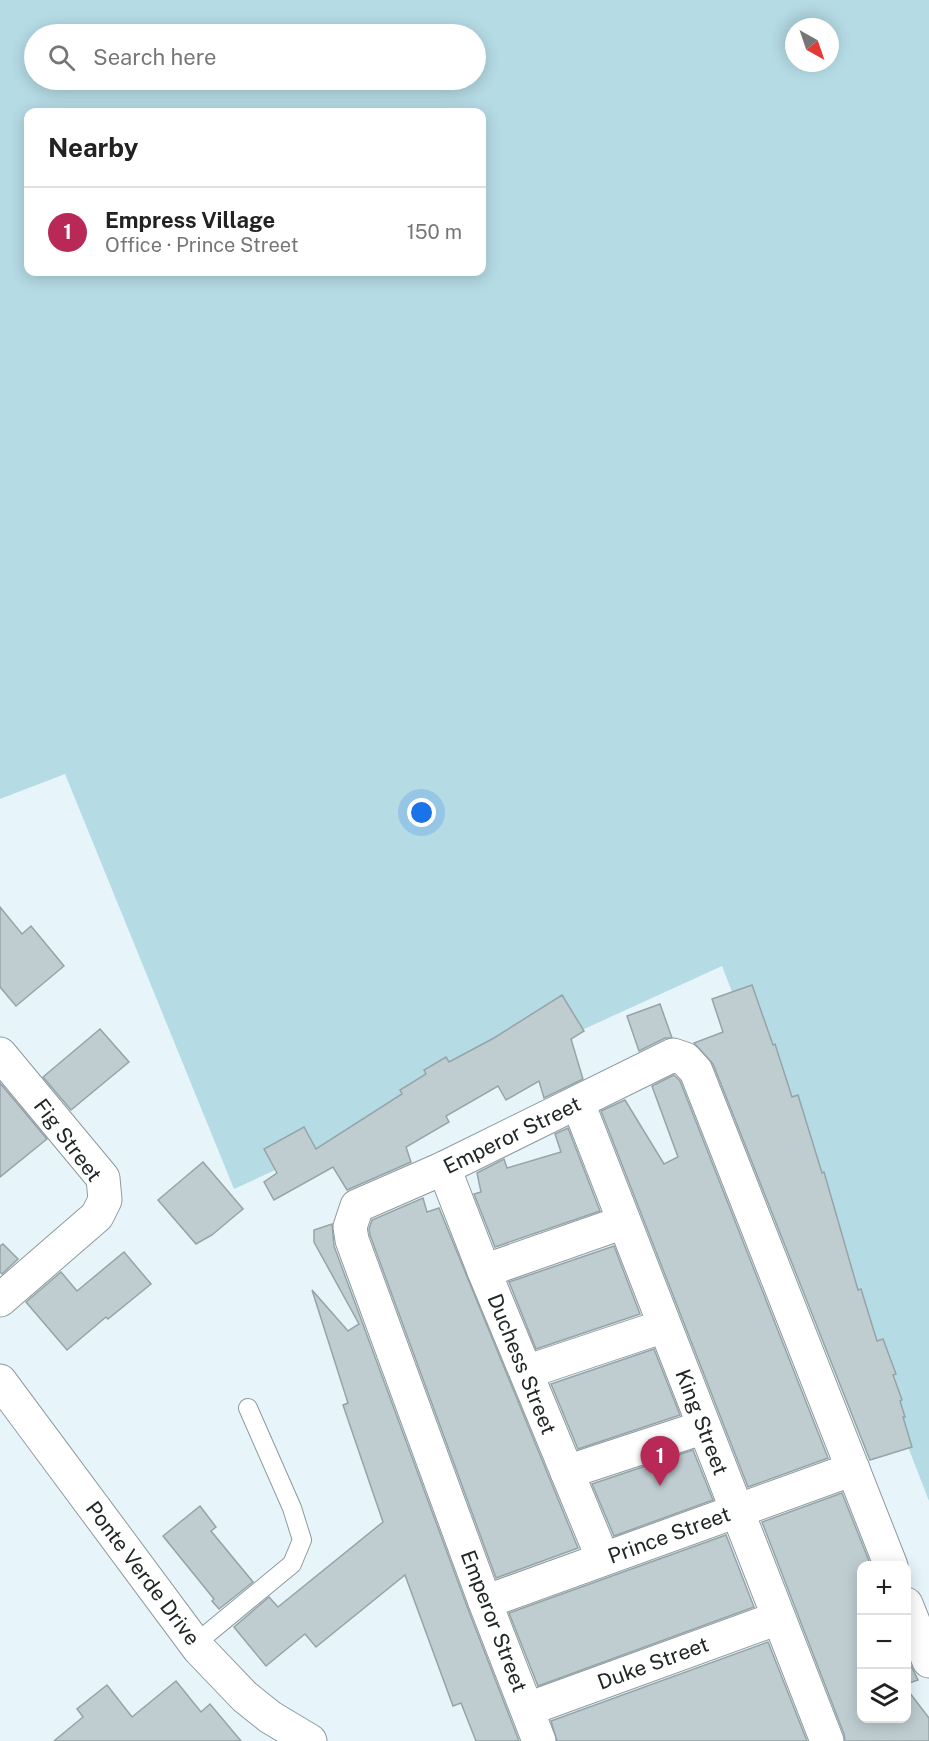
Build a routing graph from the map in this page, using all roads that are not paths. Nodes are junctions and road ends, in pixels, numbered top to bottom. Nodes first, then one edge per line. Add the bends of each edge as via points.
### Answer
1 (0, 1054) edge
2 (578, 1103) junction
3 (444, 1168) junction
4 (624, 1222) junction
5 (484, 1271) junction
6 (0, 1299) edge
7 (664, 1326) junction
8 (526, 1372) junction
9 (0, 1381) edge
10 (248, 1408) dead end
11 (704, 1427) junction
12 (853, 1469) junction
13 (567, 1472) junction
14 (737, 1511) junction
15 (603, 1559) junction
16 (889, 1561) edge
17 (485, 1602) junction
18 (910, 1615) edge
19 (778, 1618) junction
20 (195, 1644) junction
21 (929, 1661) edge
22 (528, 1709) junction
23 (310, 1741) edge
24 (539, 1741) edge
25 (826, 1741) edge

1 - 6 street, Fig Street via 103,1178 105,1200 97,1216
2 - 3 street, Emperor Street
2 - 4 street, King Street
2 - 12 street, Emperor Street via 673,1055 685,1059 696,1071
3 - 5 street, Duchess Street
3 - 17 street, Emperor Street via 357,1206 350,1227
4 - 5 street
4 - 7 street, King Street
5 - 8 street, Duchess Street
7 - 8 street
7 - 11 street, King Street
8 - 13 street, Duchess Street
9 - 20 street, Ponte Verde Drive
10 - 20 lane via 302,1540 291,1564
11 - 13 street
11 - 14 street, King Street
12 - 14 street, Prince Street
12 - 16 street, Emperor Street
13 - 15 street, Duchess Street
14 - 15 street, Prince Street
14 - 19 street, King Street
15 - 17 street, Prince Street
17 - 22 street, Emperor Street
18 - 21 street
19 - 22 street, Duke Street
19 - 25 street, King Street
20 - 23 street, Ponte Verde Drive via 245,1697
22 - 24 street, Emperor Street

